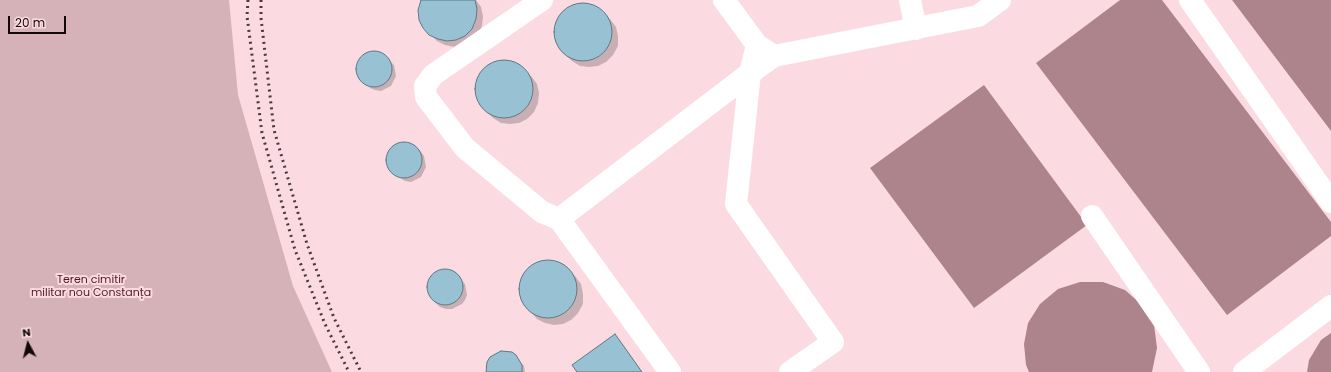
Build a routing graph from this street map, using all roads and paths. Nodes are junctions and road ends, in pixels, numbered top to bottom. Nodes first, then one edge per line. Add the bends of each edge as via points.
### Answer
1 (542, 0) edge
2 (724, 0) edge
3 (910, 0) edge
4 (1000, 0) edge
5 (1190, 0) edge
6 (916, 29) junction
7 (765, 50) junction
8 (750, 73) junction
9 (1331, 202) edge
10 (1092, 216) dead end
11 (559, 219) junction
12 (1331, 306) edge
13 (670, 372) edge
14 (790, 372) edge
15 (1199, 372) edge
16 (1244, 372) edge

1 - 11 lane via 433,75 425,86 426,98 465,148 542,212
2 - 7 lane
3 - 6 lane
4 - 6 lane via 978,16
5 - 9 lane
6 - 7 lane
7 - 8 lane
8 - 11 lane
8 - 14 lane via 736,204 833,342
10 - 15 lane
11 - 13 lane
12 - 16 lane

